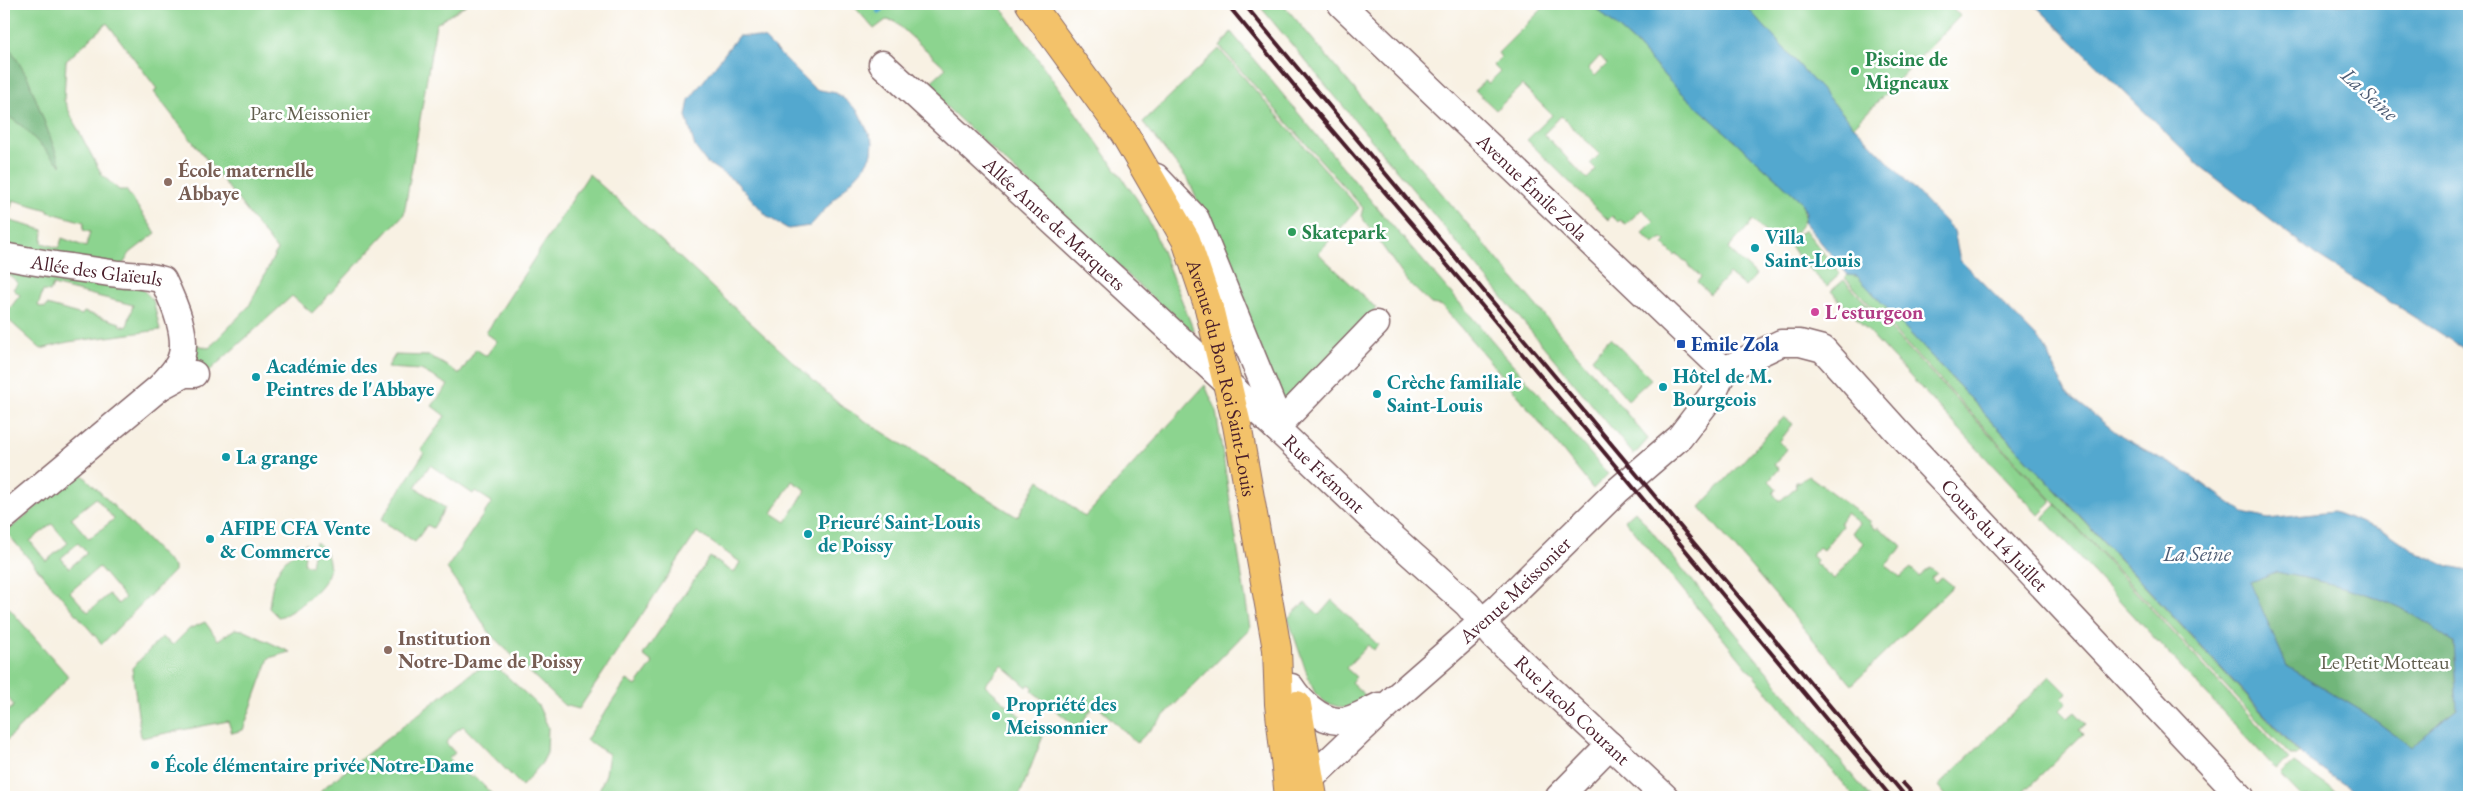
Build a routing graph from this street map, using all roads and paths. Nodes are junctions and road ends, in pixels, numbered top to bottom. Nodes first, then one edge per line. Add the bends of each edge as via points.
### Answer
1 (1030, 4) edge
2 (1341, 4) edge
3 (882, 64) dead end
4 (1142, 164) junction
5 (4, 256) edge
6 (1376, 324) dead end
7 (1724, 370) junction
8 (194, 374) dead end
9 (1228, 384) junction
10 (160, 387) junction
11 (1276, 428) junction
12 (4, 517) edge
13 (1481, 622) junction
14 (1277, 649) junction
15 (1291, 687) junction
16 (1395, 698) junction
17 (1610, 745) junction
18 (1312, 788) edge
19 (1289, 797) edge
20 (1559, 797) edge
21 (1665, 797) edge
22 (2241, 797) edge

1 - 4 main road, Avenue du Bon Roi Saint-Louis via 1124,133
2 - 7 street, Avenue Émile Zola
3 - 9 street, Allée Anne de Marquets
4 - 9 main road, Avenue du Bon Roi Saint-Louis via 1186,240 1209,308
4 - 11 street, Rue Frémont via 1196,220 1275,412
5 - 10 street, Allée des Glaïeuls via 37,263 148,275 163,280 178,314 182,342 180,362
6 - 11 street
7 - 13 street, Avenue Meissonier via 1713,394 1680,437 1617,491
7 - 22 street, Cours du 14 Juillet via 1781,343 1800,343 1823,349
8 - 10 street via 184,374
9 - 11 street, Allée Anne de Marquets
9 - 14 main road, Avenue du Bon Roi Saint-Louis
10 - 12 street
11 - 13 street, Rue Frémont via 1467,604
13 - 16 street, Avenue Meissonier
13 - 17 street, Rue Jacob Courant
14 - 15 main road
14 - 19 main road, Avenue du Bon Roi Saint-Louis
15 - 16 street via 1307,707 1338,721 1354,718
15 - 18 main road
16 - 18 street, Avenue Meissonier
17 - 20 street
17 - 21 street, Rue Jacob Courant
18 - 19 main road, Avenue Meissonier

